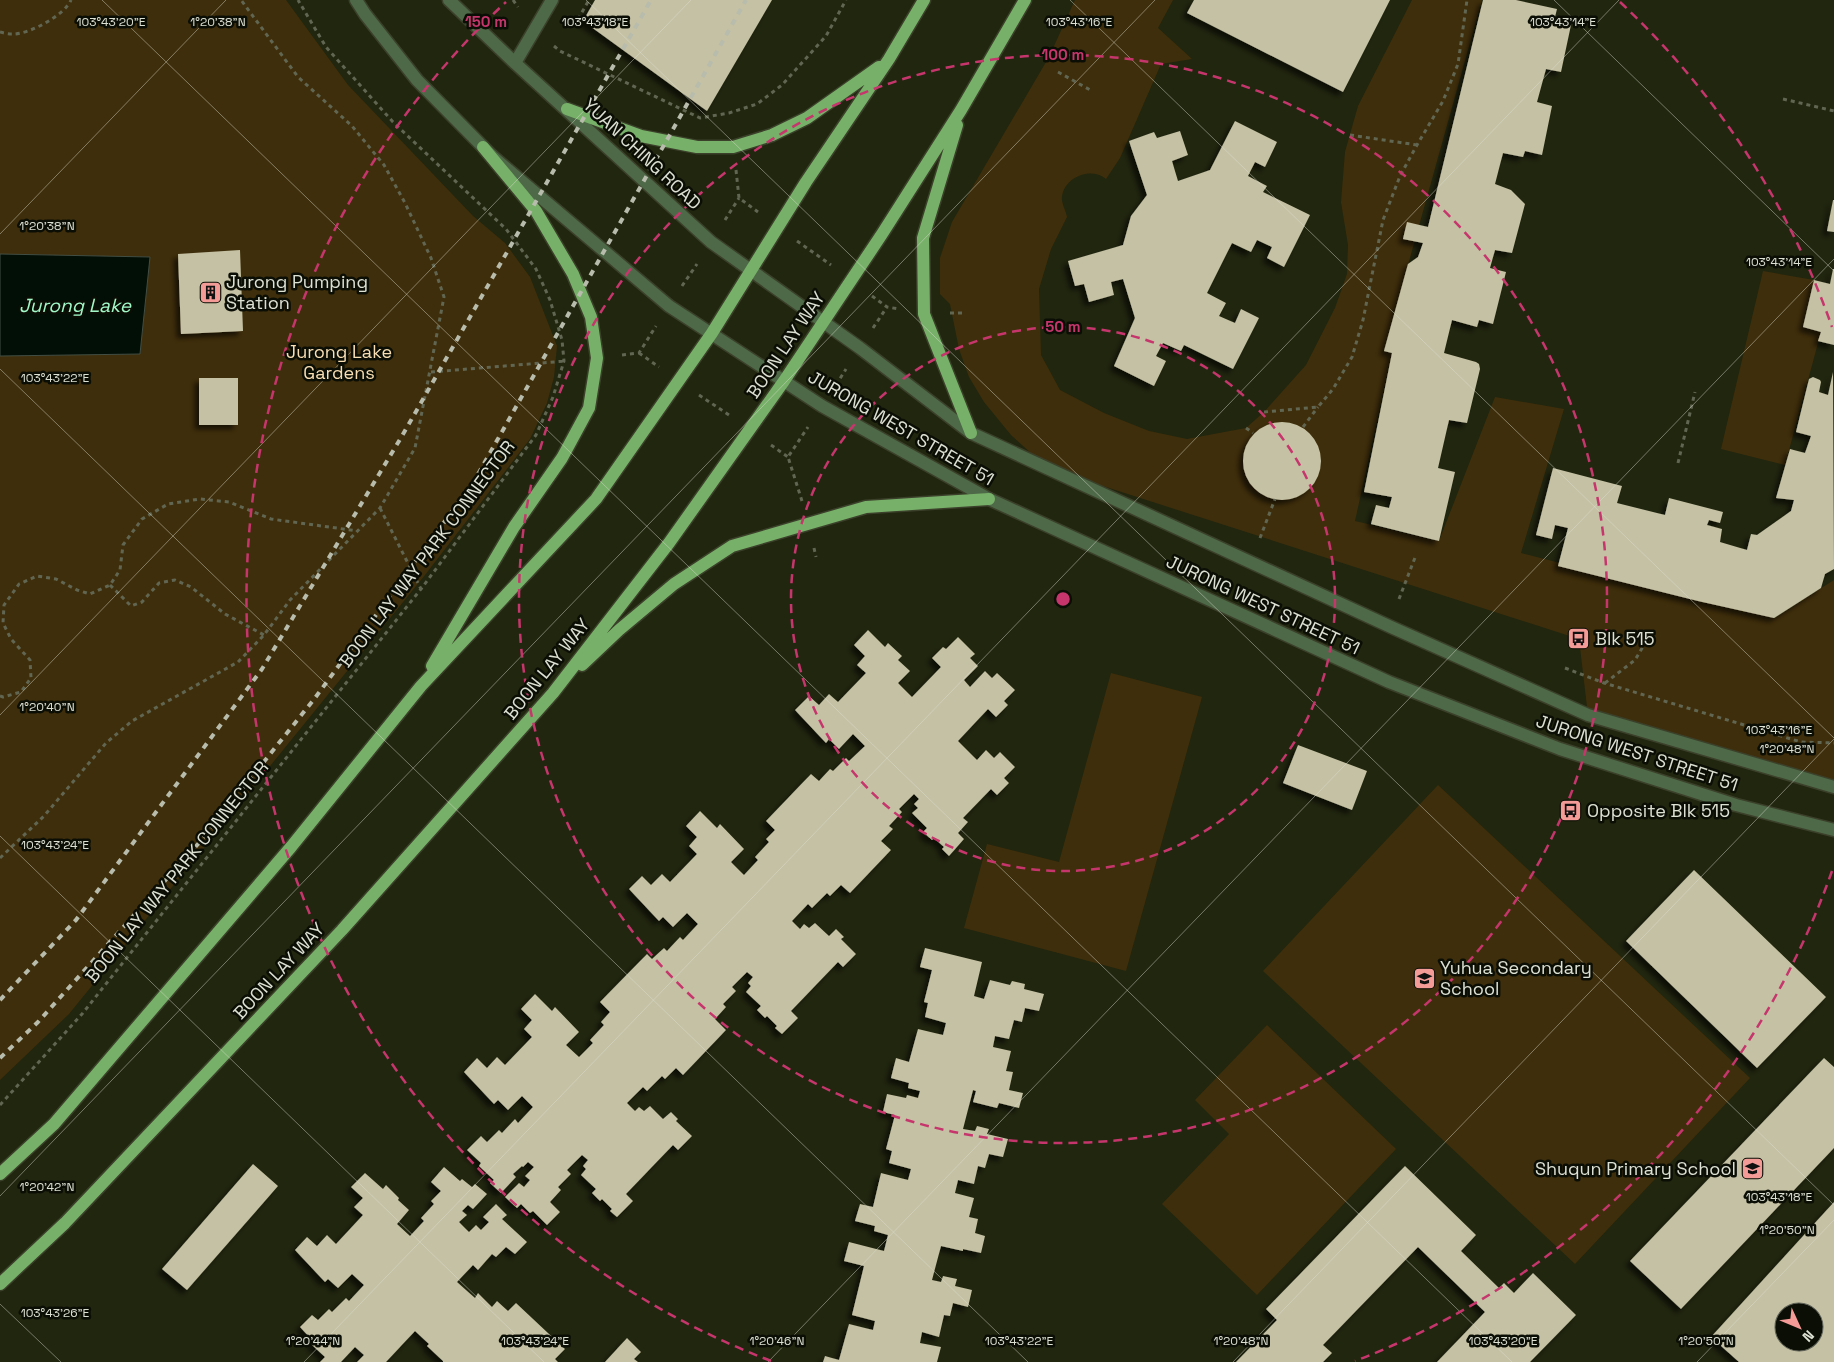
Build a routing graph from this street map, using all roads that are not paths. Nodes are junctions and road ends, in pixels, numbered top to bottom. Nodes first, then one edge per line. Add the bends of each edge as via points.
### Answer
1 (356, 0) edge
2 (449, 0) edge
3 (552, 0) edge
4 (924, 0) edge
5 (1025, 0) edge
6 (888, 59) junction
7 (515, 63) junction
8 (567, 109) junction
9 (961, 110) junction
10 (483, 147) junction
11 (751, 270) junction
12 (823, 321) junction
13 (712, 333) junction
14 (784, 381) junction
15 (971, 433) junction
16 (990, 498) junction
17 (421, 686) junction
18 (553, 693) junction
19 (1834, 786) edge
20 (1834, 830) edge
21 (0, 1174) edge
22 (0, 1284) edge

1 - 10 street via 417,80
2 - 7 street, YUAN CHING ROAD
3 - 7 street
4 - 6 main road
5 - 9 main road, BOON LAY WAY
6 - 8 main road via 808,118 772,135 733,147 697,147 640,136
6 - 11 main road
7 - 8 street, YUAN CHING ROAD
8 - 11 street, YUAN CHING ROAD via 711,242
9 - 12 main road, BOON LAY WAY
9 - 15 main road via 923,238 924,314
10 - 13 street via 669,306
10 - 17 main road via 536,211 572,274 591,317 597,358 588,408 562,458 514,527
11 - 12 street, YUAN CHING ROAD
11 - 13 main road
12 - 14 main road, BOON LAY WAY
12 - 15 street, JURONG WEST STREET 51
13 - 14 street, JURONG WEST STREET 51
13 - 17 main road via 596,499
14 - 16 street, JURONG WEST STREET 51 via 822,406
14 - 18 main road, BOON LAY WAY via 668,543
15 - 19 street, JURONG WEST STREET 51 via 1588,715
16 - 18 main road via 866,508 732,546 674,584 619,630
16 - 20 street, JURONG WEST STREET 51 via 1389,682 1560,749 1736,805
17 - 21 main road via 291,847 54,1124
18 - 22 main road, BOON LAY WAY via 342,930 65,1223

